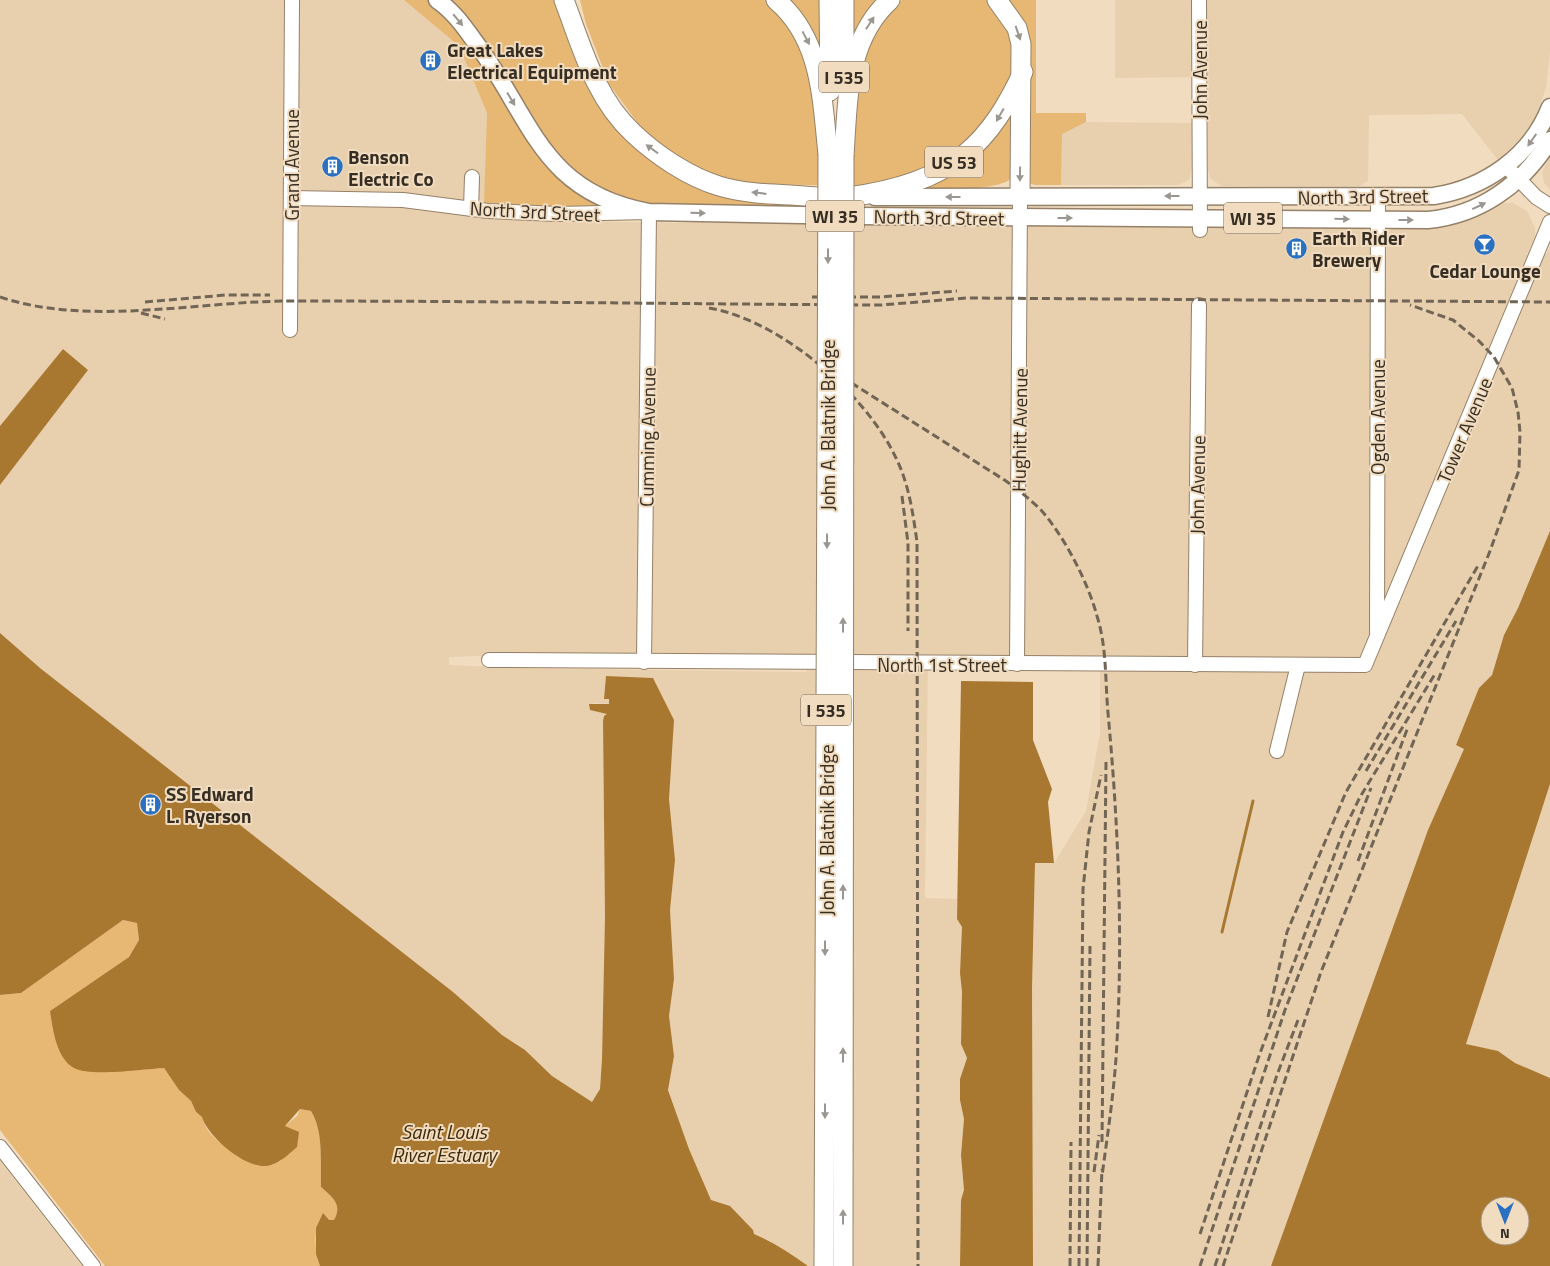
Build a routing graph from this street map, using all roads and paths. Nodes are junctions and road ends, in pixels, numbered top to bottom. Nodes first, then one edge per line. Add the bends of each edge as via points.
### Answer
1 (292, 0) edge
2 (437, 0) edge
3 (564, 0) edge
4 (574, 0) edge
5 (776, 0) edge
6 (829, 0) edge
7 (844, 0) edge
8 (890, 0) edge
9 (997, 0) edge
10 (1200, 0) edge
11 (1023, 72) junction
12 (1550, 107) edge
13 (620, 120) junction
14 (1550, 140) edge
15 (836, 155) junction
16 (1506, 166) junction
17 (472, 177) dead end
18 (1519, 180) junction
19 (1200, 196) junction
20 (1378, 196) junction
21 (847, 197) junction
22 (1020, 197) junction
23 (291, 198) junction
24 (1550, 206) edge
25 (472, 209) junction
26 (650, 212) junction
27 (1020, 218) junction
28 (1378, 220) junction
29 (1550, 222) edge
30 (1200, 224) junction
31 (1199, 305) dead end
32 (290, 330) dead end
33 (1377, 638) junction
34 (489, 660) dead end
35 (644, 662) junction
36 (1017, 664) junction
37 (1195, 665) junction
38 (1298, 665) junction
39 (1277, 751) dead end
40 (0, 1147) edge
41 (93, 1266) edge
42 (824, 1266) edge
43 (843, 1266) edge

1 - 23 street, Grand Avenue
2 -> 26 main road, WI 35 via 450,11 480,49 553,163 573,181 599,196
3 - 13 highway, US 53 via 600,92
4 - 13 highway
5 -> 15 highway via 800,27 814,57
6 - 15 highway, I 535 via 830,94
7 - 15 highway, I 535
15 -> 8 highway via 854,59 868,26
9 -> 11 highway via 1017,28
10 - 19 street, John Avenue
11 -> 21 highway, US 53 via 995,124 949,166 912,182
11 -> 22 highway
12 -> 16 main road, WI 35 via 1526,148
21 -> 13 highway, North 3rd Street / US 53 via 767,194 720,186 688,172 648,146
14 - 18 main road, WI 35 via 1535,164
15 -> 42 highway, John A. Blatnik Bridge / I 535, bridge
43 -> 15 highway, John A. Blatnik Bridge / I 535, bridge
16 - 18 street
16 - 20 main road, North 3rd Street / WI 35 via 1474,184 1444,194
17 - 25 street
18 - 24 street
28 -> 18 main road, North 3rd Street / WI 35 via 1428,220 1454,215 1485,203
19 - 20 main road, North 3rd Street / WI 35
19 -> 22 main road, North 3rd Street / WI 35
19 - 30 street, John Avenue
20 - 28 street, Ogden Avenue
22 -> 21 main road, North 3rd Street / WI 35
22 - 27 street, Hughitt Avenue
23 - 25 street, North 3rd Street via 403,200
23 - 32 street, Grand Avenue
25 - 26 street, North 3rd Street via 578,214
26 -> 27 main road, North 3rd Street / WI 35
26 - 35 street, Cumming Avenue
27 -> 30 main road, North 3rd Street / WI 35
27 - 36 street, Hughitt Avenue
30 -> 28 main road, North 3rd Street / WI 35
28 - 33 street, Ogden Avenue
29 - 33 street, Tower Avenue
31 - 37 street, John Avenue
33 - 38 street, North 1st Street via 1365,665
34 - 35 street, North 1st Street
35 - 36 street, North 1st Street
36 - 37 street, North 1st Street
37 - 38 street, North 1st Street
38 - 39 street
40 - 41 street

